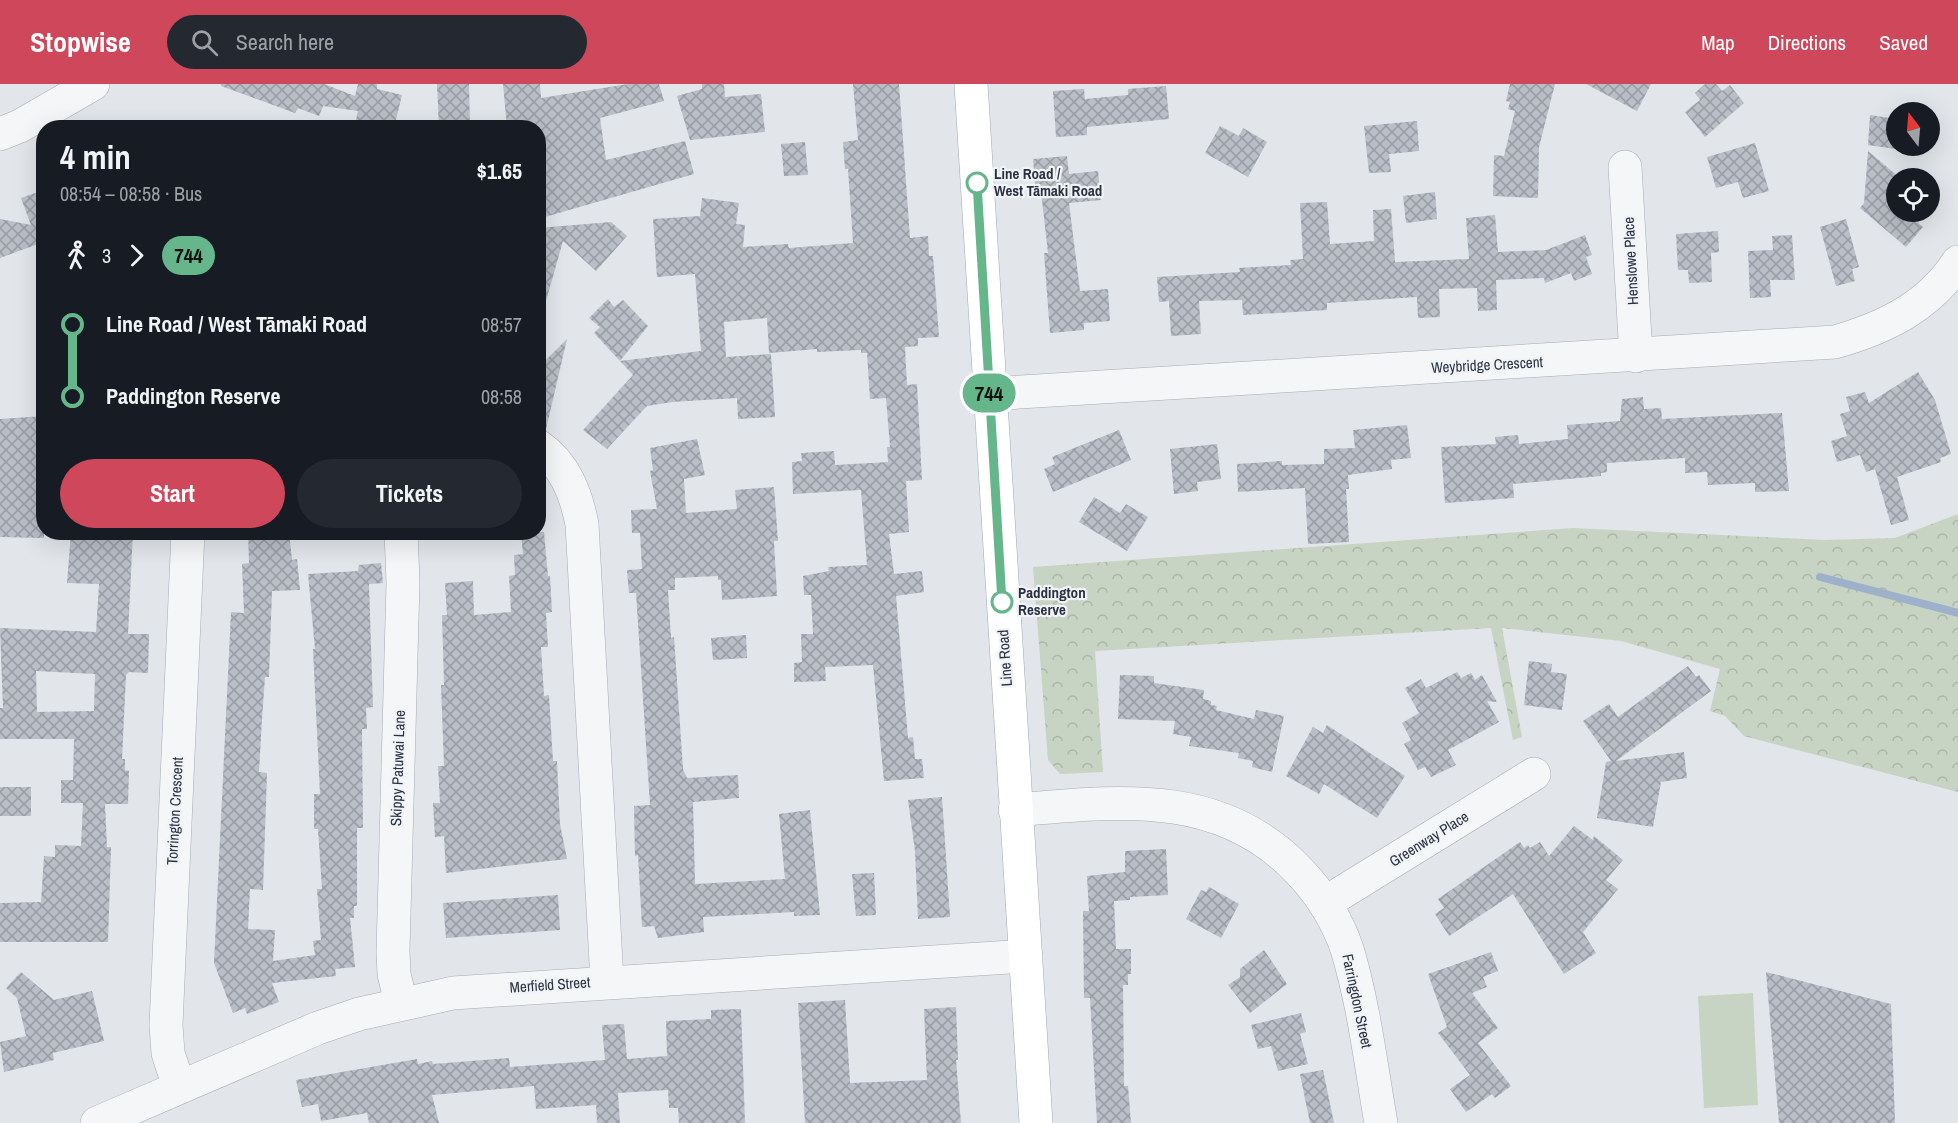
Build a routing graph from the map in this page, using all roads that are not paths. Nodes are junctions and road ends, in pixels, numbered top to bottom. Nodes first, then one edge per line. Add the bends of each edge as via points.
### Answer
1 (93, 84) edge
2 (971, 84) edge
3 (0, 134) edge
4 (1625, 167) dead end
5 (1958, 262) edge
6 (1636, 356) junction
7 (989, 394) junction
8 (546, 451) edge
9 (188, 540) edge
10 (401, 540) edge
11 (1534, 774) dead end
12 (1015, 810) junction
13 (1325, 903) junction
14 (1026, 956) junction
15 (607, 981) junction
16 (401, 1003) junction
17 (179, 1087) junction
18 (97, 1123) edge
19 (1036, 1123) edge
20 (1381, 1123) edge

1 - 3 street
2 - 7 main road, Line Road
4 - 6 street, Henslowe Place
5 - 6 street, Weybridge Crescent via 1918,305 1867,333 1835,342
6 - 7 street, Weybridge Crescent
7 - 12 main road, Line Road
8 - 15 street via 568,481 582,524
9 - 17 street, Torrington Crescent via 166,1025 168,1053
10 - 16 street, Skippy Patuwai Lane via 404,583 393,951
11 - 13 street, Greenway Place
12 - 13 street, Farringdon Street via 1160,804 1214,814 1272,845
12 - 14 main road, Line Road
13 - 20 street, Farringdon Street via 1341,934 1352,971
14 - 15 street, Merfield Street
14 - 19 main road, Line Road
15 - 16 street, Merfield Street via 453,993
16 - 17 street, Merfield Street via 294,1037
17 - 18 street, Merfield Street

